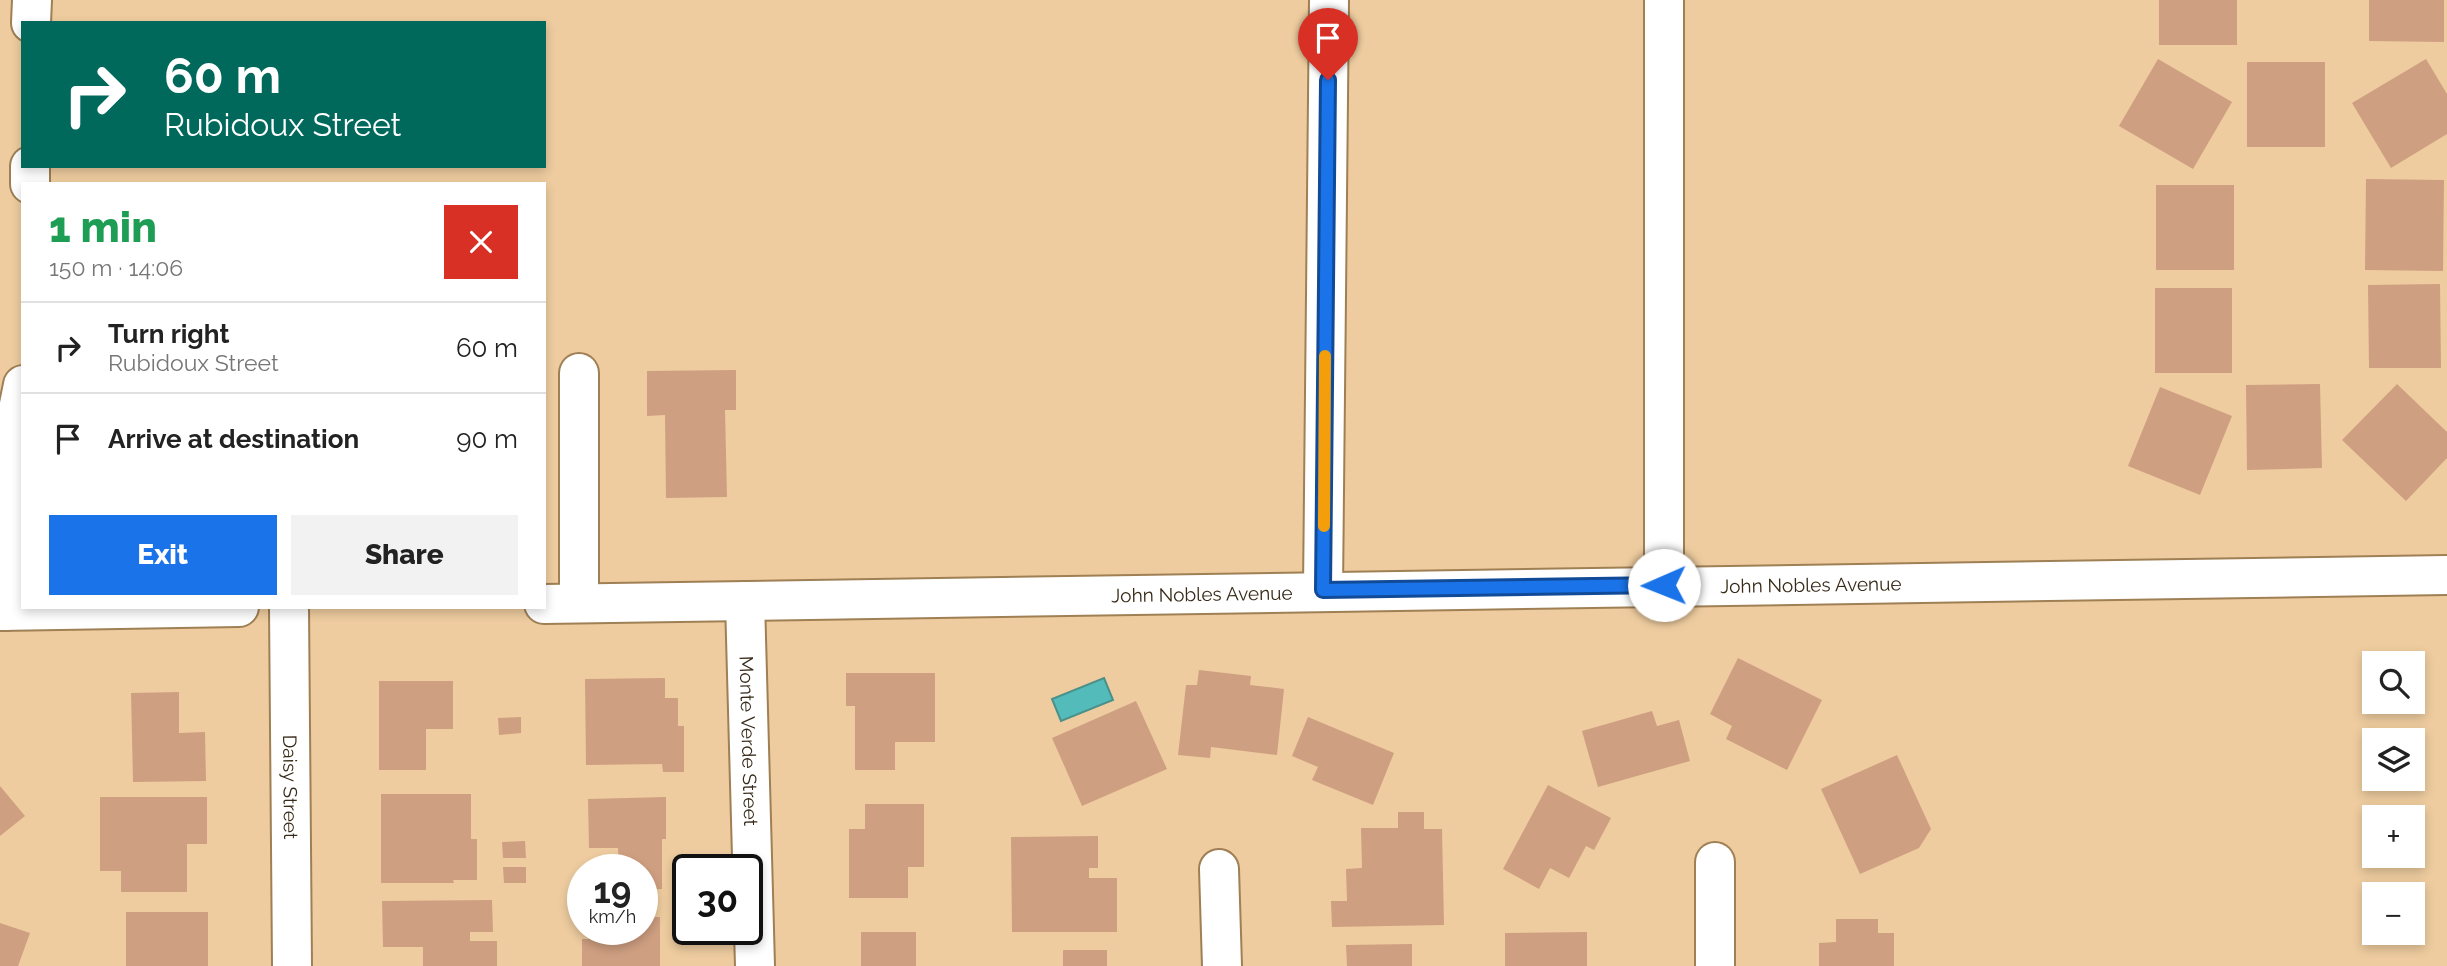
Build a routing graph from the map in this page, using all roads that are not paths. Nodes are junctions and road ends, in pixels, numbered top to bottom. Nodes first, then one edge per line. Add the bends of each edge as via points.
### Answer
1 (32, 0) edge
2 (1329, 0) edge
3 (1664, 0) edge
4 (32, 21) edge
5 (579, 373) dead end
6 (21, 394) edge
7 (2447, 575) edge
8 (1664, 585) junction
9 (1323, 590) junction
10 (745, 601) junction
11 (561, 603) edge
12 (121, 609) edge
13 (289, 609) edge
14 (3, 611) edge
15 (1715, 862) dead end
16 (1219, 869) dead end
17 (292, 966) edge
18 (755, 966) edge
19 (1222, 966) edge
20 (1715, 966) edge

1 - 4 street
2 - 9 street
3 - 8 street
5 - 11 street
6 - 14 street via 13,429
7 - 8 street, John Nobles Avenue
8 - 9 street, John Nobles Avenue
9 - 10 street, John Nobles Avenue
10 - 11 street, John Nobles Avenue
10 - 18 street, Monte Verde Street
12 - 14 street
13 - 17 street, Daisy Street
15 - 20 street
16 - 19 street

